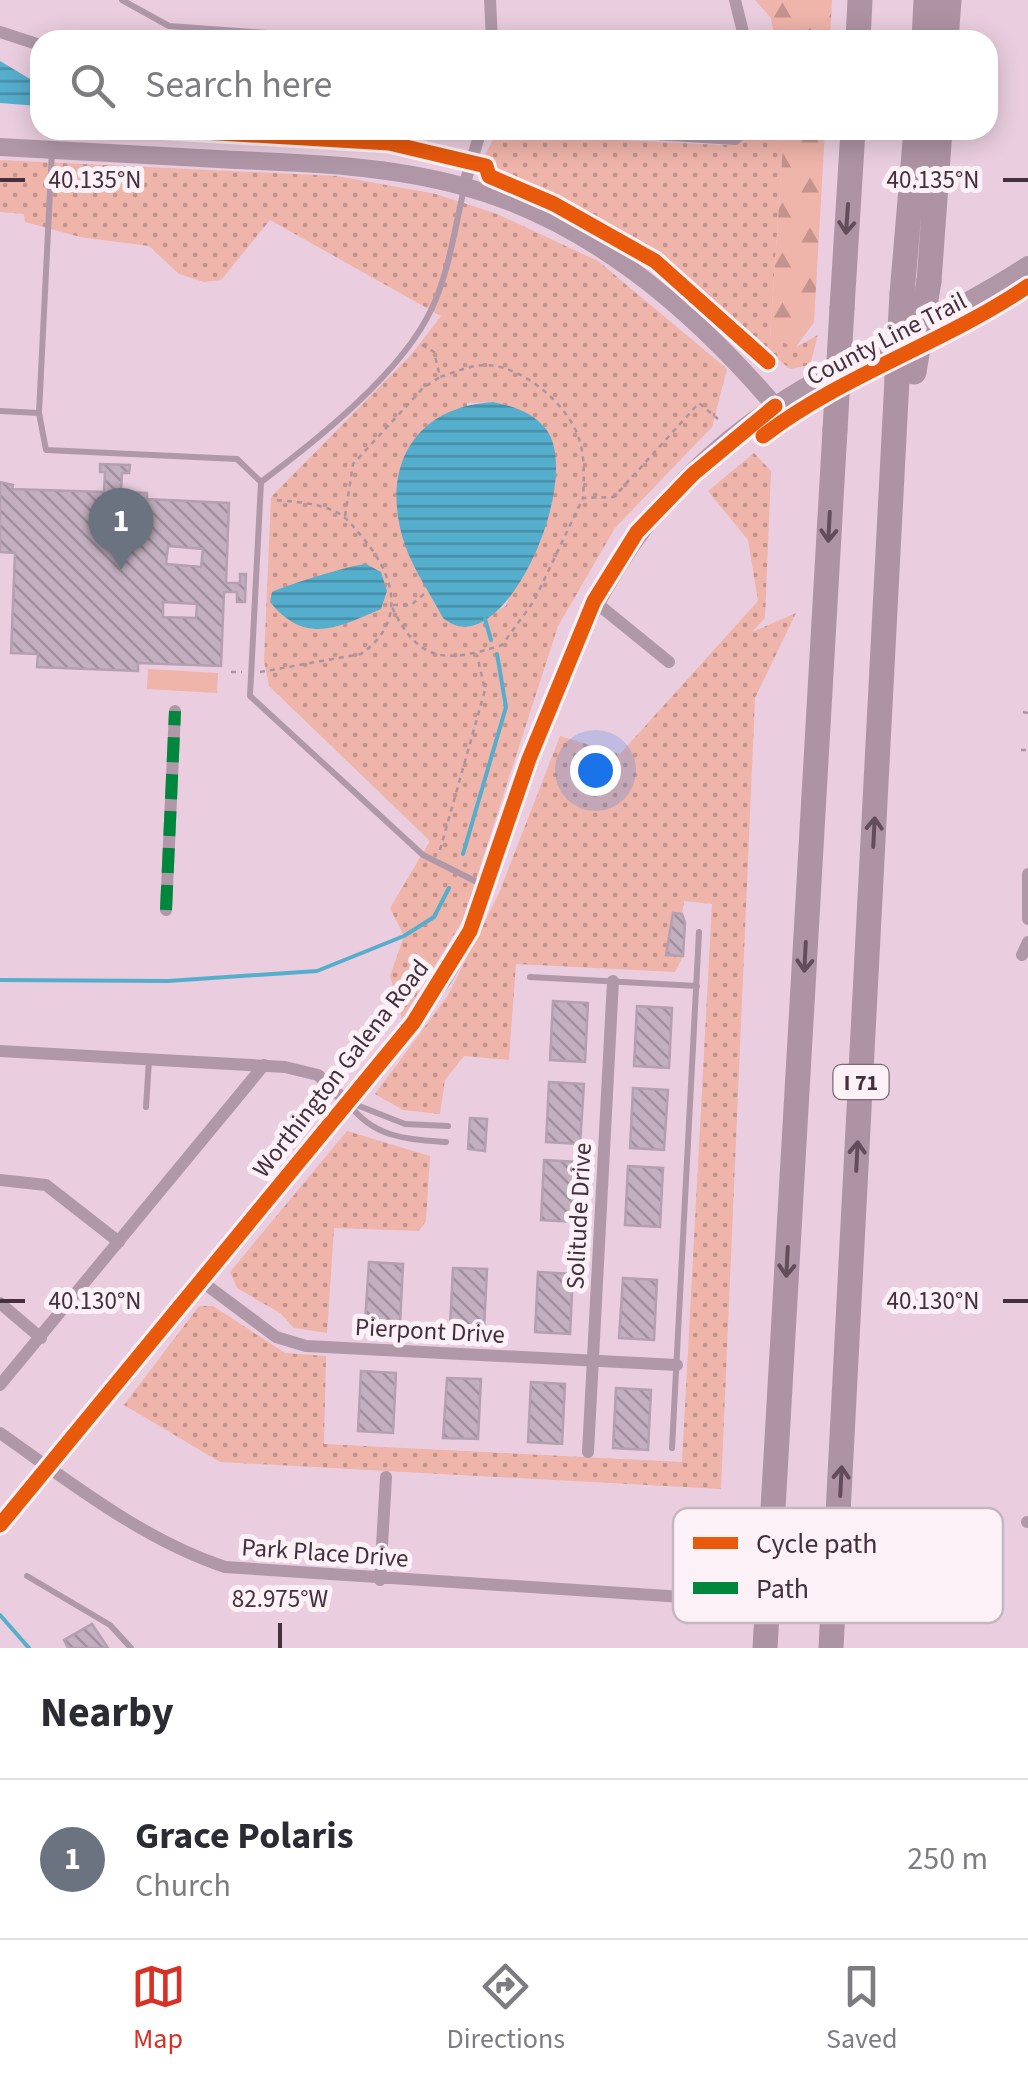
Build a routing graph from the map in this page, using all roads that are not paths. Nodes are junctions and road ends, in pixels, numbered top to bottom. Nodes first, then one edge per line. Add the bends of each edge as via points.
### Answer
1 (122, 0) edge
2 (490, 0) edge
3 (735, 0) edge
4 (859, 0) edge
5 (926, 0) edge
6 (949, 0) edge
7 (214, 30) edge
8 (492, 30) edge
9 (742, 30) edge
10 (858, 30) edge
11 (924, 30) edge
12 (947, 30) edge
13 (0, 32) edge
14 (30, 42) edge
15 (479, 140) edge
16 (852, 140) edge
17 (915, 140) edge
18 (939, 140) edge
19 (0, 148) edge
20 (52, 150) junction
21 (464, 186) junction
22 (1028, 265) edge
23 (906, 376) junction
24 (775, 406) junction
25 (0, 411) edge
26 (39, 413) junction
27 (261, 482) junction
28 (594, 600) junction
29 (670, 662) dead end
30 (175, 711) dead end
31 (1028, 874) edge
32 (486, 886) junction
33 (166, 910) dead end
34 (1028, 919) edge
35 (699, 932) dead end
36 (530, 977) dead end
37 (613, 982) junction
38 (696, 986) junction
39 (0, 1051) edge
40 (149, 1058) junction
41 (264, 1065) junction
42 (348, 1102) junction
43 (146, 1107) dead end
44 (448, 1126) dead end
45 (446, 1142) dead end
46 (0, 1180) edge
47 (119, 1242) junction
48 (201, 1281) junction
49 (0, 1303) edge
50 (41, 1338) junction
51 (593, 1361) junction
52 (677, 1365) junction
53 (5, 1369) edge
54 (0, 1385) edge
55 (0, 1434) edge
56 (672, 1448) dead end
57 (588, 1452) dead end
58 (48, 1467) junction
59 (386, 1477) dead end
60 (774, 1508) edge
61 (839, 1508) edge
62 (0, 1525) edge
63 (28, 1576) dead end
64 (380, 1580) junction
65 (673, 1596) edge
66 (767, 1623) edge
67 (833, 1623) edge
68 (130, 1648) edge
69 (766, 1648) edge
70 (832, 1648) edge

1 - 7 lane via 169,26
2 - 8 street
3 - 9 street
4 - 10 highway
5 - 11 highway
6 - 12 highway
13 - 14 street
15 - 21 street
16 -> 60 highway, I 71, bridge
17 - 23 highway, I 71, bridge via 902,294
18 - 23 highway, bridge via 929,281
19 - 20 street
20 - 21 street via 321,164
20 - 26 lane
21 - 24 street via 559,226 626,265 724,348
21 - 27 lane via 432,308 413,339 392,366
22 - 24 street, Worthington Galena Road
61 -> 23 highway, I 71 via 889,517
24 - 28 street, Worthington Galena Road via 693,474 637,532
25 - 26 lane
26 - 27 lane via 46,450 237,459
27 - 32 lane via 250,696 423,854
28 - 29 street
28 - 32 street, Worthington Galena Road
30 - 33 street
31 - 34 street
32 - 42 street, Worthington Galena Road via 443,979
35 - 38 lane
36 - 37 lane
37 - 38 lane
37 - 51 street, Solitude Drive
38 - 52 lane
39 - 40 street
40 - 41 street
40 - 43 lane
41 - 42 street via 318,1076
41 - 47 street
42 - 44 lane via 405,1124
42 - 45 lane via 361,1120 385,1134
42 - 48 street, Worthington Galena Road
46 - 47 street via 46,1184
47 - 50 street
48 - 51 street, Pierpont Drive via 276,1337 306,1346
48 - 58 street, Worthington Galena Road
49 - 50 street
50 - 53 street
51 - 52 street, Pierpont Drive
51 - 57 street, Solitude Drive
52 - 56 lane
53 - 54 street
55 - 58 street, Park Place Drive
58 - 62 street, Worthington Galena Road
58 - 64 street, Park Place Drive via 201,1559 250,1572
59 - 64 street
63 - 68 lane via 110,1625
64 - 65 street, Park Place Drive
66 -> 69 highway, I 71, bridge
70 -> 67 highway, I 71

